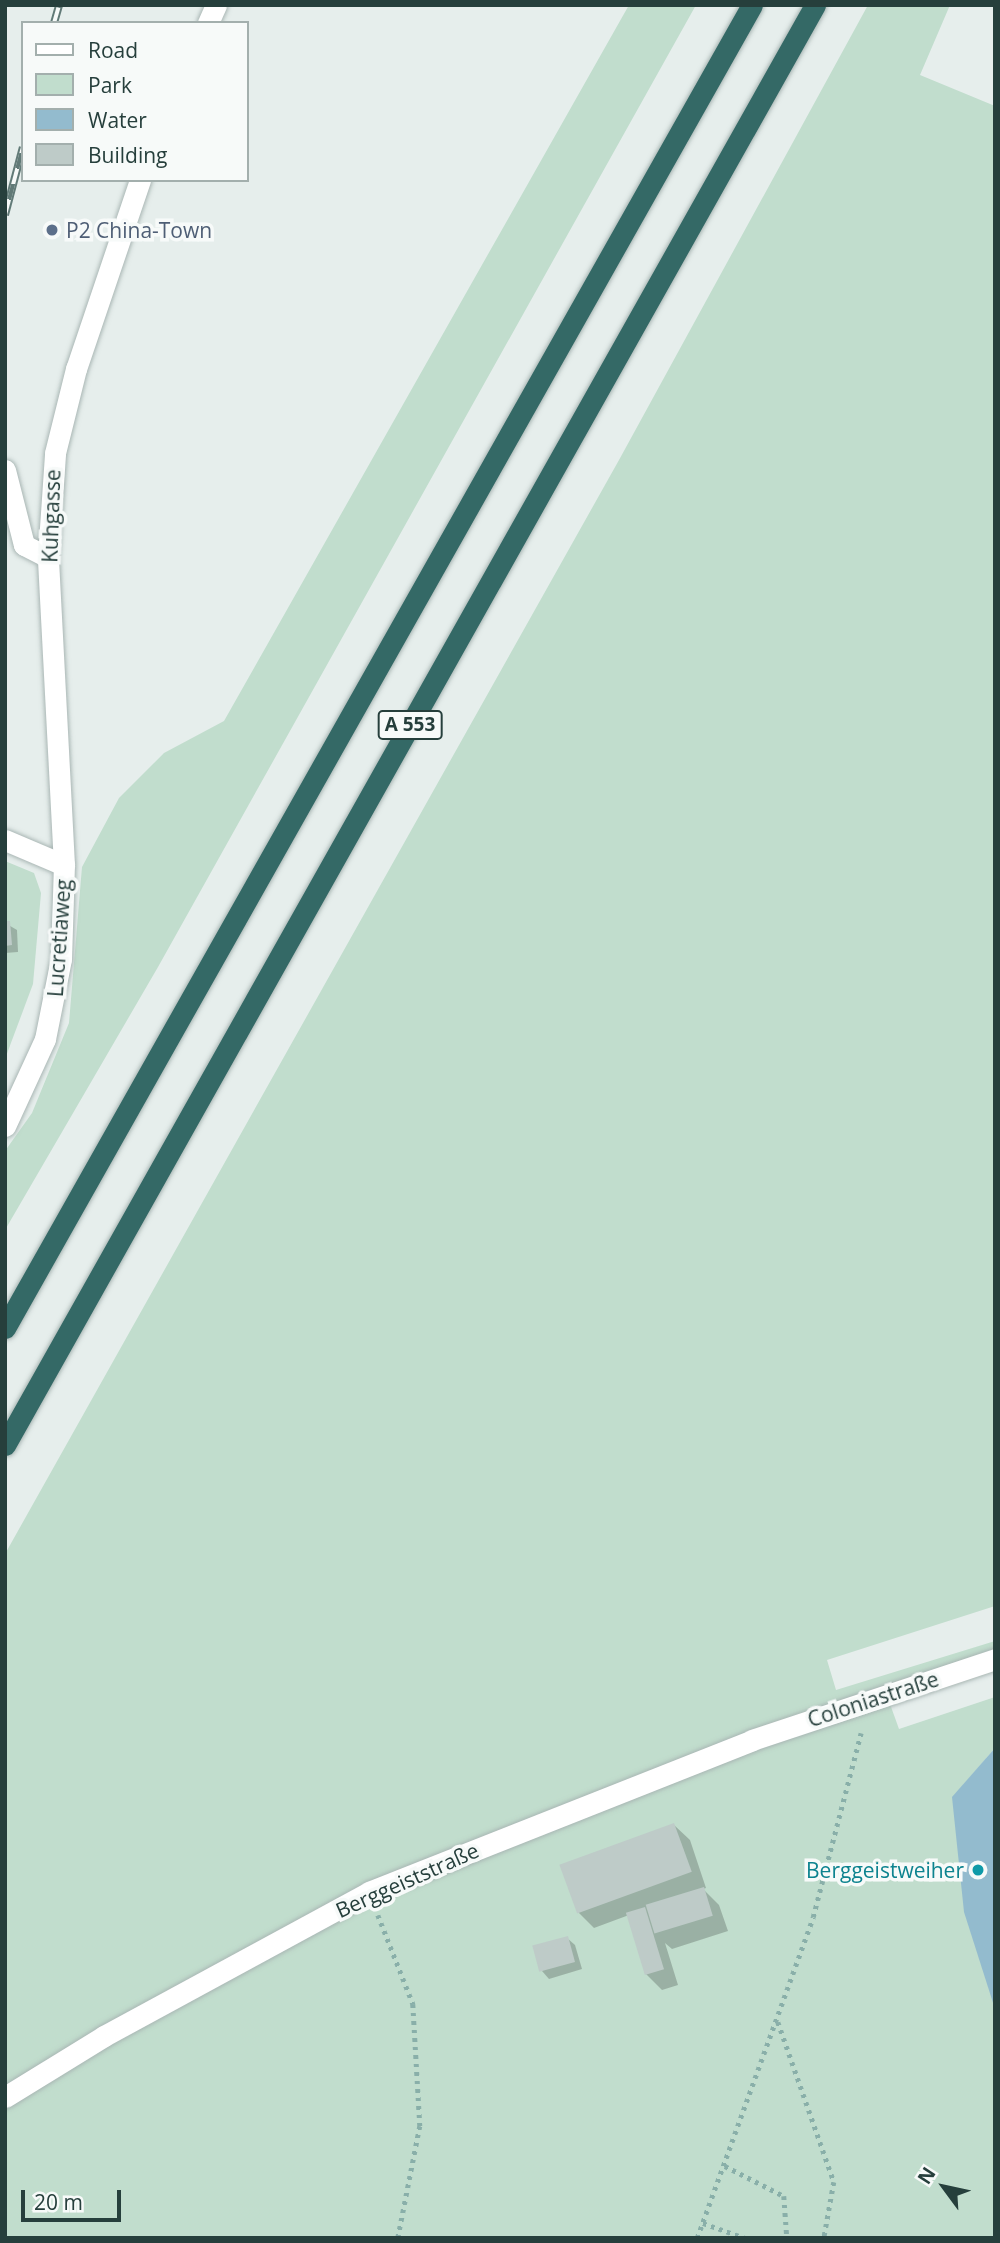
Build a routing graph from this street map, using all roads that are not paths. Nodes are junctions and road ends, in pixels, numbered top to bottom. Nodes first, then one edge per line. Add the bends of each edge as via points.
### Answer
1 (216, 5) edge
2 (752, 5) edge
3 (815, 5) edge
4 (209, 21) edge
5 (139, 182) edge
6 (5, 470) edge
7 (48, 557) junction
8 (5, 841) edge
9 (64, 865) junction
10 (5, 1126) edge
11 (5, 1328) edge
12 (5, 1444) edge
13 (995, 1659) edge
14 (752, 1740) joint
15 (5, 2097) edge

1 - 4 street
2 - 11 highway, A 553
3 - 12 highway, A 553
5 - 7 street, Kuhgasse via 76,369 55,453
6 - 7 street via 24,545
7 - 9 street, Kuhgasse
8 - 9 street
9 - 10 street, Lucretiaweg via 55,1002 33,1074
13 - 14 street, Coloniastraße
14 - 15 street, Berggeiststraße via 369,1892 104,2036

